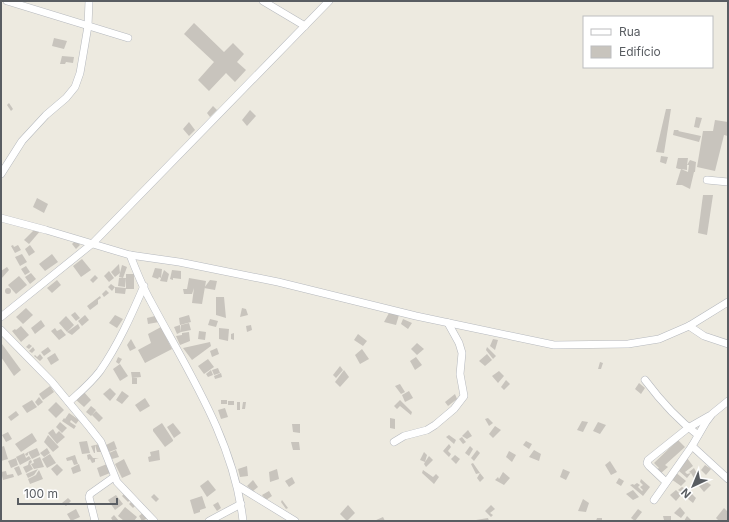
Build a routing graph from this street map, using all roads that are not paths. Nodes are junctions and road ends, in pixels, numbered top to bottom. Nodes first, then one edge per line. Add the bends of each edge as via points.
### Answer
1 (7, 1) edge
2 (89, 1) edge
3 (263, 1) edge
4 (329, 1) edge
5 (88, 26) junction
6 (305, 26) junction
7 (128, 38) dead end
8 (1, 174) edge
9 (707, 180) dead end
10 (728, 182) edge
11 (1, 218) edge
12 (93, 243) junction
13 (130, 255) junction
14 (144, 286) junction
15 (728, 302) edge
16 (1, 317) edge
17 (448, 323) junction
18 (688, 326) junction
19 (1, 330) edge
20 (728, 344) edge
21 (645, 380) dead end
22 (728, 401) edge
23 (69, 402) junction
24 (712, 414) junction
25 (688, 428) junction
26 (698, 435) junction
27 (394, 442) dead end
28 (692, 446) junction
29 (114, 478) junction
30 (728, 479) edge
31 (666, 482) junction
32 (238, 486) junction
33 (654, 500) dead end
34 (241, 504) junction
35 (95, 521) edge
36 (154, 521) edge
37 (209, 521) edge
38 (242, 521) edge
39 (295, 521) edge

1 - 5 street
2 - 5 street
3 - 6 street
4 - 6 street
5 - 7 street
5 - 8 street via 75,88 22,141
6 - 12 street
9 - 10 street
11 - 12 street
12 - 13 street
12 - 16 street
13 - 14 street
13 - 17 street via 278,282
14 - 23 street via 122,336 99,372
14 - 32 street via 204,398
15 - 18 street
17 - 18 street via 554,345 628,344 659,339
17 - 27 street via 462,353 460,374 464,396 454,409 435,425
18 - 20 street via 704,336
19 - 23 street
21 - 25 street
22 - 24 street
23 - 29 street via 101,442
24 - 25 street
24 - 26 street
25 - 26 street
25 - 31 street via 648,460 648,466
26 - 28 street
28 - 30 street
28 - 31 street
29 - 35 street via 90,494
29 - 36 street
31 - 33 street
32 - 34 street
32 - 39 street
34 - 37 street
34 - 38 street

